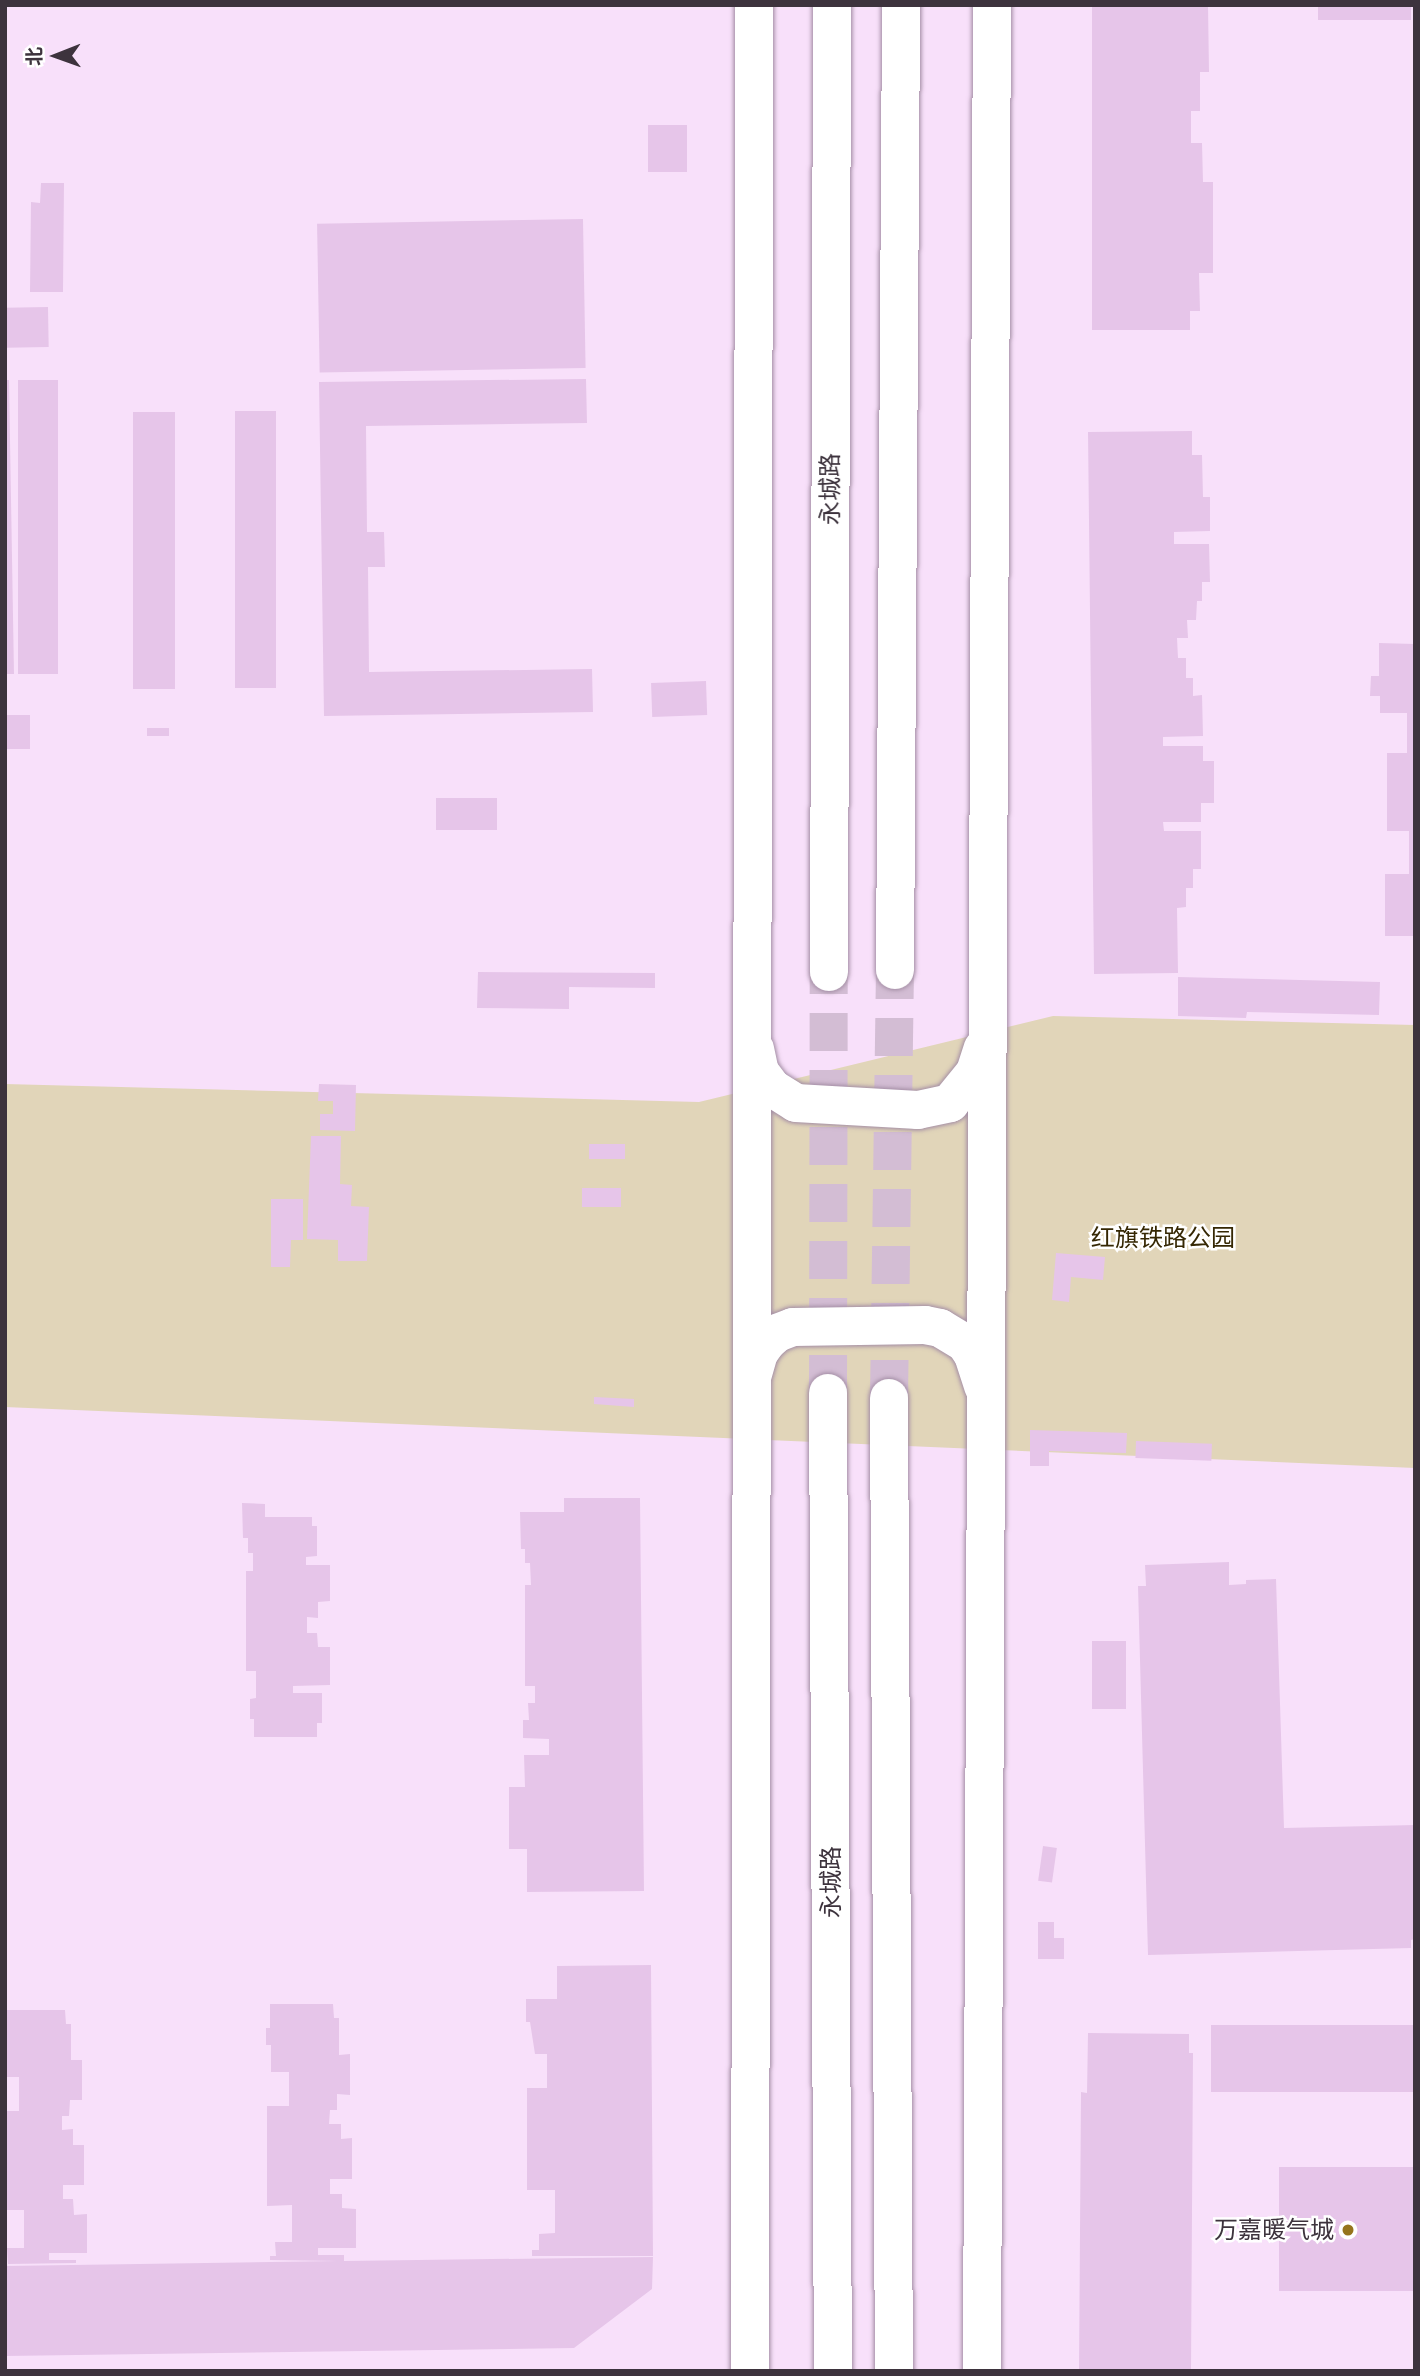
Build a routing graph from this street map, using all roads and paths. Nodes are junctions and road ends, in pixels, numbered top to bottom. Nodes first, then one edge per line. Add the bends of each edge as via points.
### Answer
1 (754, 5) edge
2 (832, 5) edge
3 (901, 5) edge
4 (992, 5) edge
5 (895, 970) tunnel mouth
6 (829, 972) tunnel mouth
7 (988, 1026) junction
8 (752, 1036) junction
9 (752, 1383) junction
10 (828, 1393) tunnel mouth
11 (889, 1398) tunnel mouth
12 (986, 1404) junction
13 (750, 2371) edge
14 (833, 2371) edge
15 (894, 2371) edge
16 (982, 2371) edge

1 - 8 main road
2 - 6 main road, 永城路
3 - 5 main road
4 - 7 main road
7 - 8 main road via 975,1072 961,1092 950,1103 918,1110 817,1107 782,1097 760,1072
7 - 12 main road
8 - 9 main road
9 - 12 main road via 754,1366 767,1342 793,1327 925,1325 965,1343 980,1373
9 - 13 main road
10 - 14 main road, 永城路
11 - 15 main road
12 - 16 main road

